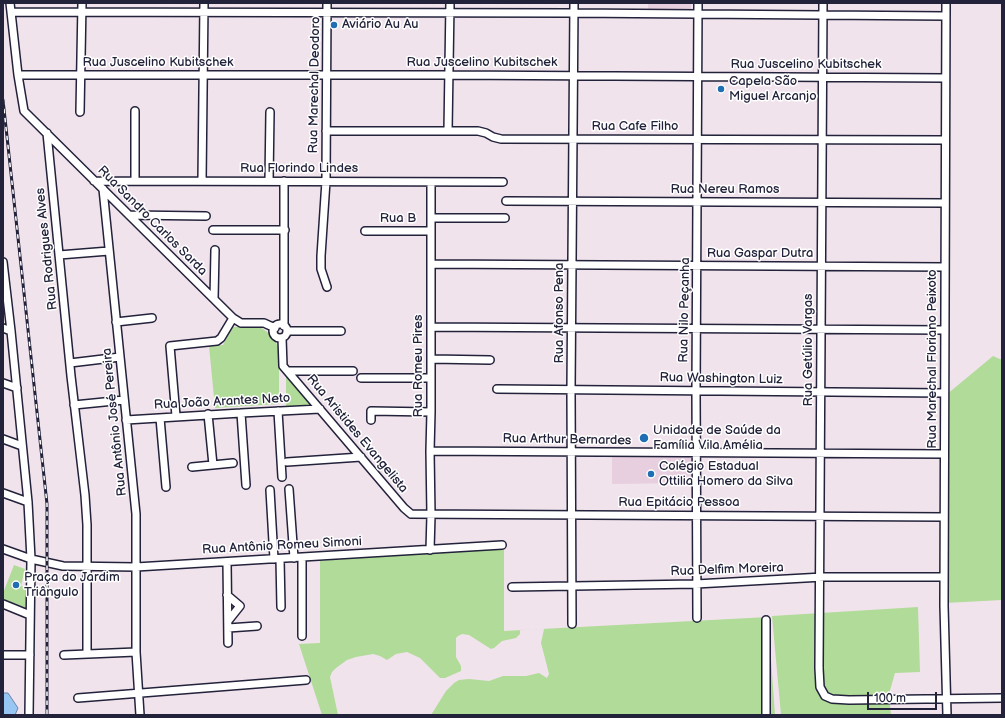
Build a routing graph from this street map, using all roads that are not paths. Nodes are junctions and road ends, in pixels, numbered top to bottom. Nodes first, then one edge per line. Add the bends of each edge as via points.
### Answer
1 (10, 3) edge
2 (82, 3) edge
3 (204, 3) edge
4 (328, 3) edge
5 (450, 3) edge
6 (574, 3) edge
7 (698, 3) edge
8 (823, 3) edge
9 (946, 3) edge
10 (11, 12) junction
11 (82, 12) junction
12 (204, 12) junction
13 (327, 12) junction
14 (450, 13) junction
15 (573, 13) junction
16 (698, 14) junction
17 (823, 15) junction
18 (946, 16) junction
19 (203, 74) junction
20 (18, 75) junction
21 (80, 75) junction
22 (327, 75) junction
23 (449, 75) junction
24 (573, 76) junction
25 (698, 76) junction
26 (822, 77) junction
27 (945, 78) junction
28 (135, 111) dead end
29 (80, 112) dead end
30 (270, 112) dead end
31 (326, 131) junction
32 (448, 131) junction
33 (47, 133) junction
34 (572, 139) junction
35 (698, 139) junction
36 (822, 140) junction
37 (945, 140) junction
38 (94, 181) junction
39 (135, 181) junction
40 (202, 181) junction
41 (270, 181) junction
42 (284, 181) junction
43 (326, 182) junction
44 (431, 182) junction
45 (503, 182) dead end
46 (103, 189) junction
47 (506, 201) dead end
48 (572, 202) junction
49 (698, 202) junction
50 (822, 203) junction
51 (945, 203) junction
52 (129, 215) junction
53 (206, 216) dead end
54 (431, 218) junction
55 (505, 218) dead end
56 (213, 230) dead end
57 (284, 230) junction
58 (365, 231) dead end
59 (431, 231) junction
60 (215, 250) dead end
61 (109, 251) junction
62 (59, 255) junction
63 (3, 262) edge
64 (431, 264) junction
65 (572, 265) junction
66 (697, 266) junction
67 (822, 266) junction
68 (945, 267) junction
69 (4, 273) edge
70 (327, 287) dead end
71 (214, 299) junction
72 (152, 318) dead end
73 (233, 318) junction
74 (116, 322) junction
75 (3, 328) edge
76 (275, 328) junction
77 (431, 328) junction
78 (572, 328) junction
79 (696, 328) junction
80 (821, 330) junction
81 (945, 330) junction
82 (341, 331) dead end
83 (12, 332) junction
84 (284, 332) junction
85 (120, 358) junction
86 (431, 359) junction
87 (490, 360) dead end
88 (70, 362) junction
89 (285, 369) junction
90 (353, 371) dead end
91 (360, 378) dead end
92 (431, 378) junction
93 (3, 383) edge
94 (17, 388) junction
95 (497, 389) dead end
96 (571, 390) junction
97 (696, 391) junction
98 (821, 392) junction
99 (944, 393) junction
100 (124, 400) junction
101 (74, 405) junction
102 (320, 410) junction
103 (278, 411) junction
104 (241, 412) junction
105 (431, 412) junction
106 (208, 414) junction
107 (176, 416) junction
108 (160, 418) junction
109 (126, 420) junction
110 (372, 420) dead end
111 (3, 439) edge
112 (22, 446) junction
113 (430, 451) junction
114 (571, 452) junction
115 (696, 453) junction
116 (821, 454) junction
117 (944, 454) junction
118 (361, 457) junction
119 (287, 462) dead end
120 (232, 463) dead end
121 (213, 465) junction
122 (192, 467) dead end
123 (282, 477) dead end
124 (246, 485) dead end
125 (166, 487) dead end
126 (288, 489) dead end
127 (270, 490) dead end
128 (3, 493) edge
129 (28, 502) junction
130 (431, 514) junction
131 (572, 514) junction
132 (696, 514) junction
133 (414, 515) joint
134 (822, 515) junction
135 (944, 516) junction
136 (502, 545) dead end
137 (3, 549) edge
138 (430, 550) junction
139 (294, 558) junction
140 (302, 558) junction
141 (31, 559) junction
142 (277, 559) junction
143 (227, 562) junction
144 (86, 567) junction
145 (136, 568) junction
146 (944, 577) junction
147 (820, 578) junction
148 (696, 584) junction
149 (572, 586) junction
150 (512, 587) dead end
151 (228, 595) junction
152 (3, 604) edge
153 (280, 607) dead end
154 (30, 615) junction
155 (696, 618) dead end
156 (766, 620) dead end
157 (572, 624) dead end
158 (228, 625) junction
159 (257, 626) dead end
160 (302, 636) dead end
161 (228, 643) dead end
162 (136, 652) junction
163 (87, 654) junction
164 (3, 655) edge
165 (30, 655) junction
166 (64, 655) dead end
167 (306, 680) dead end
168 (138, 693) junction
169 (78, 698) dead end
170 (1002, 698) edge
171 (947, 699) junction
172 (29, 715) edge
173 (140, 715) edge
174 (766, 715) edge
175 (947, 715) edge

1 - 10 street
2 - 11 street
3 - 12 street
4 - 13 street, Rua Marechal Deodoro
5 - 14 street
6 - 15 street, Rua Afonso Pena
7 - 16 street, Rua Nilo Peçanha
8 - 17 street, Rua Getúlio Vargas
9 - 18 street, Rua Marechal Floriano Peixoto
10 - 11 street
10 - 20 street
11 - 12 street
11 - 21 street
12 - 13 street
12 - 19 street
13 - 14 street
13 - 22 street, Rua Marechal Deodoro
14 - 15 street
14 - 23 street
15 - 16 street
15 - 24 street, Rua Afonso Pena
16 - 17 street
16 - 25 street, Rua Nilo Peçanha
17 - 18 street
17 - 26 street, Rua Getúlio Vargas
18 - 27 street, Rua Marechal Floriano Peixoto
19 - 21 street, Rua Juscelino Kubitschek
19 - 22 street, Rua Juscelino Kubitschek
19 - 40 street
20 - 21 street, Rua Juscelino Kubitschek
20 - 33 street, Rua Sandro Carlos Sarda via 24,111
21 - 29 street
22 - 23 street, Rua Juscelino Kubitschek
22 - 31 street, Rua Marechal Deodoro
23 - 24 street, Rua Juscelino Kubitschek
23 - 32 street
24 - 25 street, Rua Juscelino Kubitschek
24 - 34 street, Rua Afonso Pena
25 - 26 street, Rua Juscelino Kubitschek
25 - 35 street, Rua Nilo Peçanha
26 - 27 street, Rua Juscelino Kubitschek
26 - 36 street, Rua Getúlio Vargas
27 - 37 street, Rua Marechal Floriano Peixoto
28 - 39 street
30 - 41 street
31 - 32 street, Rua Cafe Filho
31 - 43 street, Rua Marechal Deodoro
32 - 34 street, Rua Cafe Filho via 478,131 496,138
33 - 38 street, Rua Sandro Carlos Sarda
33 - 62 street, Rua Rodrigues Alves
34 - 35 street, Rua Cafe Filho
34 - 48 street, Rua Afonso Pena
35 - 36 street, Rua Cafe Filho
35 - 49 street, Rua Nilo Peçanha
36 - 37 street, Rua Cafe Filho
36 - 50 street, Rua Getúlio Vargas
37 - 51 street, Rua Marechal Floriano Peixoto
38 - 39 street, Rua Florindo Lindes
38 - 46 street, Rua Sandro Carlos Sarda
39 - 40 street, Rua Florindo Lindes
40 - 41 street, Rua Florindo Lindes
41 - 42 street, Rua Florindo Lindes
42 - 43 street, Rua Florindo Lindes
42 - 57 street
43 - 44 street, Rua Florindo Lindes
43 - 70 street, Rua Marechal Deodoro via 321,269
44 - 45 street, Rua Florindo Lindes
44 - 54 street, Rua Romeu Pires
46 - 52 street, Rua Sandro Carlos Sarda
46 - 61 street, Rua Antônio José Pereira
47 - 48 street, Rua Nereu Ramos
48 - 49 street, Rua Nereu Ramos
48 - 65 street, Rua Afonso Pena
49 - 50 street, Rua Nereu Ramos
49 - 66 street, Rua Nilo Peçanha
50 - 51 street, Rua Nereu Ramos
50 - 67 street, Rua Getúlio Vargas
51 - 68 street, Rua Marechal Floriano Peixoto
52 - 53 street
52 - 71 street, Rua Sandro Carlos Sarda
54 - 55 street
54 - 59 street, Rua Romeu Pires
56 - 57 street
57 - 84 street
58 - 59 street, Rua B
59 - 64 street, Rua Romeu Pires
60 - 71 street
61 - 62 street
61 - 74 street, Rua Antônio José Pereira
62 - 88 street, Rua Rodrigues Alves
63 - 69 street
64 - 65 street, Rua Gaspar Dutra
64 - 77 street, Rua Romeu Pires
65 - 66 street, Rua Gaspar Dutra
65 - 78 street, Rua Afonso Pena
66 - 67 street, Rua Gaspar Dutra
66 - 79 street, Rua Nilo Peçanha
67 - 68 street, Rua Gaspar Dutra
67 - 80 street, Rua Getúlio Vargas
68 - 81 street, Rua Marechal Floriano Peixoto
69 - 83 street
71 - 73 street, Rua Sandro Carlos Sarda
72 - 74 street
73 - 76 street, Rua Sandro Carlos Sarda via 241,323 264,323
73 - 107 street via 217,341 170,346
74 - 85 street, Rua Antônio José Pereira
75 - 83 street
76 - 84 street via 280,325
76 - 84 street via 273,332 278,338
77 - 78 street
77 - 86 street, Rua Romeu Pires
78 - 79 street
78 - 96 street, Rua Afonso Pena
79 - 80 street
79 - 97 street, Rua Nilo Peçanha
80 - 81 street
80 - 98 street, Rua Getúlio Vargas
81 - 99 street, Rua Marechal Floriano Peixoto
82 - 84 street
83 - 94 street
84 - 89 street
85 - 88 street
85 - 100 street, Rua Antônio José Pereira
86 - 87 street
86 - 92 street, Rua Romeu Pires
88 - 101 street, Rua Rodrigues Alves
89 - 90 street
89 - 102 street, Rua Aristides Evangelista
91 - 92 street
92 - 105 street, Rua Romeu Pires
93 - 94 street
94 - 112 street
95 - 96 street, Rua Washington Luiz
96 - 97 street, Rua Washington Luiz
96 - 114 street, Rua Afonso Pena
97 - 98 street, Rua Washington Luiz
97 - 115 street, Rua Nilo Peçanha
98 - 99 street, Rua Washington Luiz
98 - 116 street, Rua Getúlio Vargas
99 - 117 street, Rua Marechal Floriano Peixoto
100 - 101 street
100 - 109 street, Rua Antônio José Pereira
101 - 144 street, Rua Rodrigues Alves via 85,495
102 - 103 street, Rua João Arantes Neto
102 - 118 street, Rua Aristides Evangelista
103 - 104 street, Rua João Arantes Neto
103 - 123 street
104 - 106 street, Rua João Arantes Neto
104 - 124 street
105 - 110 street via 371,411
105 - 113 street, Rua Romeu Pires
106 - 107 street, Rua João Arantes Neto
106 - 121 street
107 - 108 street, Rua João Arantes Neto
108 - 109 street, Rua João Arantes Neto
108 - 125 street
109 - 145 street, Rua Antônio José Pereira via 136,514
111 - 112 street
112 - 129 street
113 - 114 street, Rua Arthur Bernardes
113 - 130 street, Rua Romeu Pires
114 - 115 street, Rua Arthur Bernardes
114 - 131 street, Rua Afonso Pena
115 - 116 street, Rua Arthur Bernardes
115 - 132 street, Rua Nilo Peçanha
116 - 117 street, Rua Arthur Bernardes
116 - 134 street, Rua Getúlio Vargas
117 - 135 street, Rua Marechal Floriano Peixoto
118 - 119 street
118 - 133 street, Rua Aristides Evangelista via 404,508
120 - 121 street
121 - 122 street
126 - 139 street
127 - 142 street
128 - 129 street
129 - 141 street
130 - 131 street, Rua Epitácio Pessoa
130 - 133 street, Rua Epitácio Pessoa
130 - 138 street, Rua Romeu Pires
131 - 132 street, Rua Epitácio Pessoa
131 - 149 street, Rua Afonso Pena
132 - 134 street, Rua Epitácio Pessoa
132 - 148 street, Rua Nilo Peçanha
134 - 135 street, Rua Epitácio Pessoa
134 - 147 street, Rua Getúlio Vargas
135 - 146 street, Rua Marechal Floriano Peixoto
136 - 138 street, Rua Antônio Romeu Simoni
137 - 141 street, Rua Antônio Romeu Simoni
138 - 140 street, Rua Antônio Romeu Simoni
139 - 140 street, Rua Antônio Romeu Simoni
139 - 142 street, Rua Antônio Romeu Simoni
140 - 160 street
141 - 144 street, Rua Antônio Romeu Simoni via 63,566
141 - 154 street
142 - 143 street, Rua Antônio Romeu Simoni
142 - 153 street
143 - 145 street, Rua Antônio Romeu Simoni
143 - 151 street
144 - 145 street, Rua Antônio Romeu Simoni
144 - 163 street, Rua Rodrigues Alves
145 - 162 street, Rua Antônio José Pereira
146 - 147 street, Rua Delfim Moreira
146 - 171 street, Rua Marechal Floriano Peixoto
147 - 148 street, Rua Delfim Moreira
147 - 171 street, Rua Getúlio Vargas via 819,668 820,687 825,696 849,700
148 - 149 street, Rua Delfim Moreira
148 - 155 street, Rua Nilo Peçanha
149 - 150 street, Rua Delfim Moreira
149 - 157 street, Rua Afonso Pena
151 - 158 street
151 - 158 street via 240,606
152 - 154 street
154 - 165 street
156 - 174 street
158 - 159 street
158 - 161 street
162 - 163 street
162 - 168 street, Rua Antônio José Pereira
163 - 166 street
164 - 165 street
165 - 172 street
167 - 168 street
168 - 169 street
168 - 173 street, Rua Antônio José Pereira
170 - 171 street
171 - 175 street, Rua Marechal Floriano Peixoto

